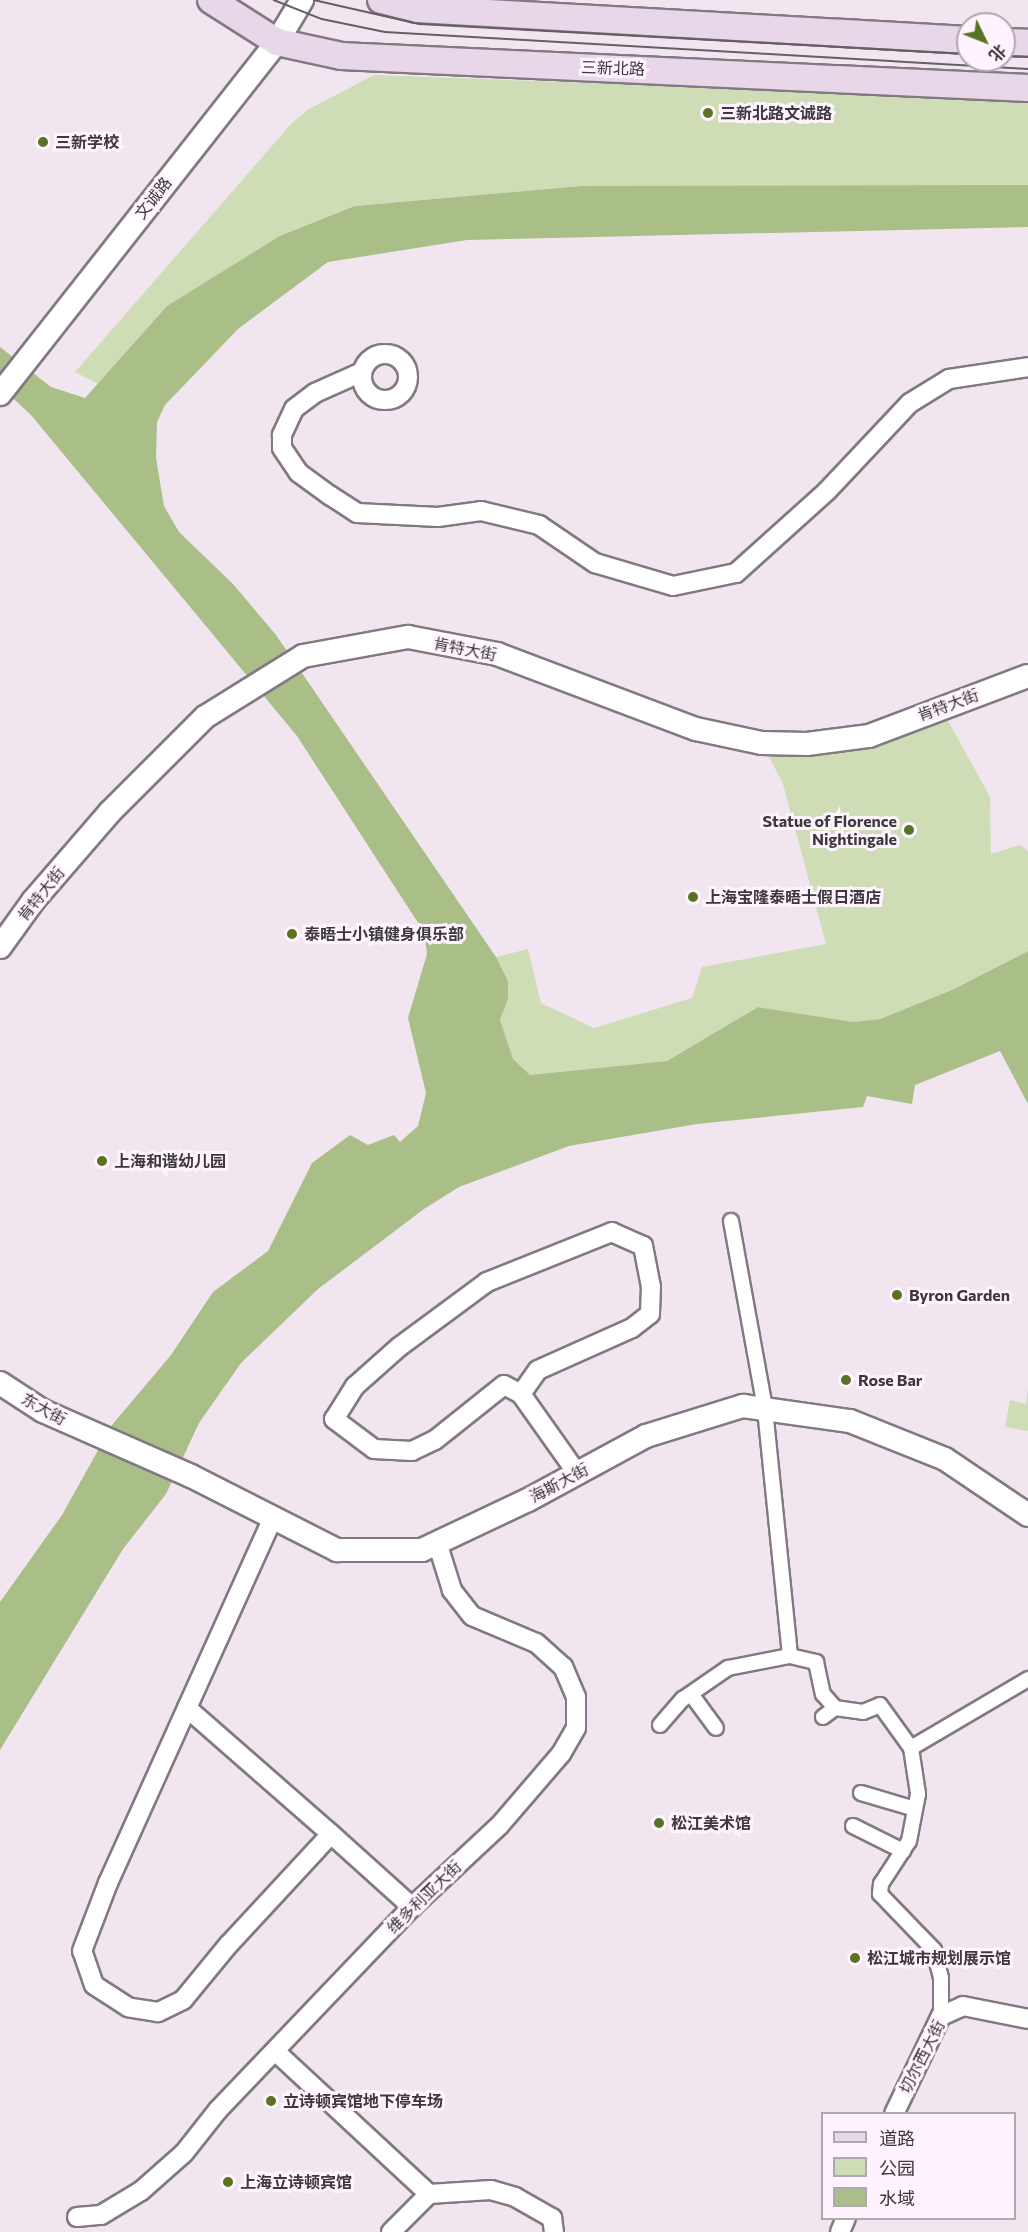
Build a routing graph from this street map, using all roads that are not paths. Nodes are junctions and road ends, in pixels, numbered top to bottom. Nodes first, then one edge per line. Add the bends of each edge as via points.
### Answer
1 (211, 0) edge
2 (302, 0) edge
3 (381, 0) edge
4 (956, 39) edge
5 (277, 42) junction
6 (1028, 88) edge
7 (1028, 367) edge
8 (362, 372) dead end
9 (0, 394) edge
10 (1028, 676) edge
11 (0, 947) edge
12 (730, 1221) dead end
13 (0, 1383) edge
14 (520, 1394) junction
15 (765, 1409) junction
16 (90, 1432) joint
17 (577, 1473) junction
18 (1028, 1515) edge
19 (273, 1518) junction
20 (437, 1542) junction
21 (790, 1656) junction
22 (1028, 1679) edge
23 (691, 1694) junction
24 (187, 1708) junction
25 (835, 1708) junction
26 (823, 1718) dead end
27 (660, 1725) dead end
28 (716, 1728) dead end
29 (911, 1748) junction
30 (861, 1793) dead end
31 (915, 1809) junction
32 (853, 1826) dead end
33 (332, 1834) junction
34 (903, 1851) junction
35 (412, 1907) junction
36 (941, 2016) junction
37 (1028, 2019) edge
38 (275, 2051) junction
39 (895, 2112) edge
40 (429, 2194) junction
41 (77, 2217) dead end
42 (392, 2232) edge
43 (554, 2232) edge

1 - 5 main road, 三新北路
2 - 5 street, 文诚路
3 - 4 main road via 417,9
5 - 6 main road, 三新北路 via 341,56 413,61
5 - 9 street, 文诚路
7 - 8 street via 949,380 910,403 827,491 736,573 673,586 595,562 539,525 481,511 438,517 357,513 331,496 299,473 282,448 282,435 294,409 315,393
10 - 11 street, 肯特大街 via 869,736 807,744 762,742 696,729 497,654 408,637 303,656 205,717 110,812 33,901
12 - 15 street
13 - 16 street, 东大街 via 43,1411
14 - 14 street via 504,1385 435,1440 412,1451 374,1449 334,1419 354,1386 399,1347 487,1282 612,1232 643,1246 651,1287 650,1314 632,1328 538,1370
14 - 17 street
15 - 17 street, 海斯大街 via 743,1406 646,1436
15 - 18 street, 海斯大街 via 850,1421 935,1455
15 - 21 street
16 - 19 street, 海斯大街
17 - 20 street, 海斯大街
19 - 20 street, 海斯大街 via 337,1550 422,1550
19 - 24 street
20 - 35 street, 维多利亚大街 via 452,1590 472,1616 536,1643 563,1667 576,1697 576,1728 561,1754 499,1826
21 - 23 street via 728,1668
21 - 25 street via 816,1662 823,1694
22 - 29 street
23 - 27 street
23 - 28 street
24 - 33 street
24 - 33 street via 108,1883 82,1951 94,1985 128,2007 158,2012 183,2000 229,1944
25 - 26 street
25 - 29 street via 862,1712 880,1705
29 - 31 street via 918,1794
30 - 31 street
31 - 34 street
32 - 34 street
33 - 35 street
34 - 36 street via 880,1894 934,1950 940,1978
35 - 38 street, 维多利亚大街
36 - 37 street, 切尔西大街 via 963,2006
36 - 39 street, 切尔西大街
38 - 40 street
38 - 41 street, 维多利亚大街 via 184,2153 141,2191 101,2215
40 - 42 street
40 - 43 street via 491,2190 515,2197 552,2218

